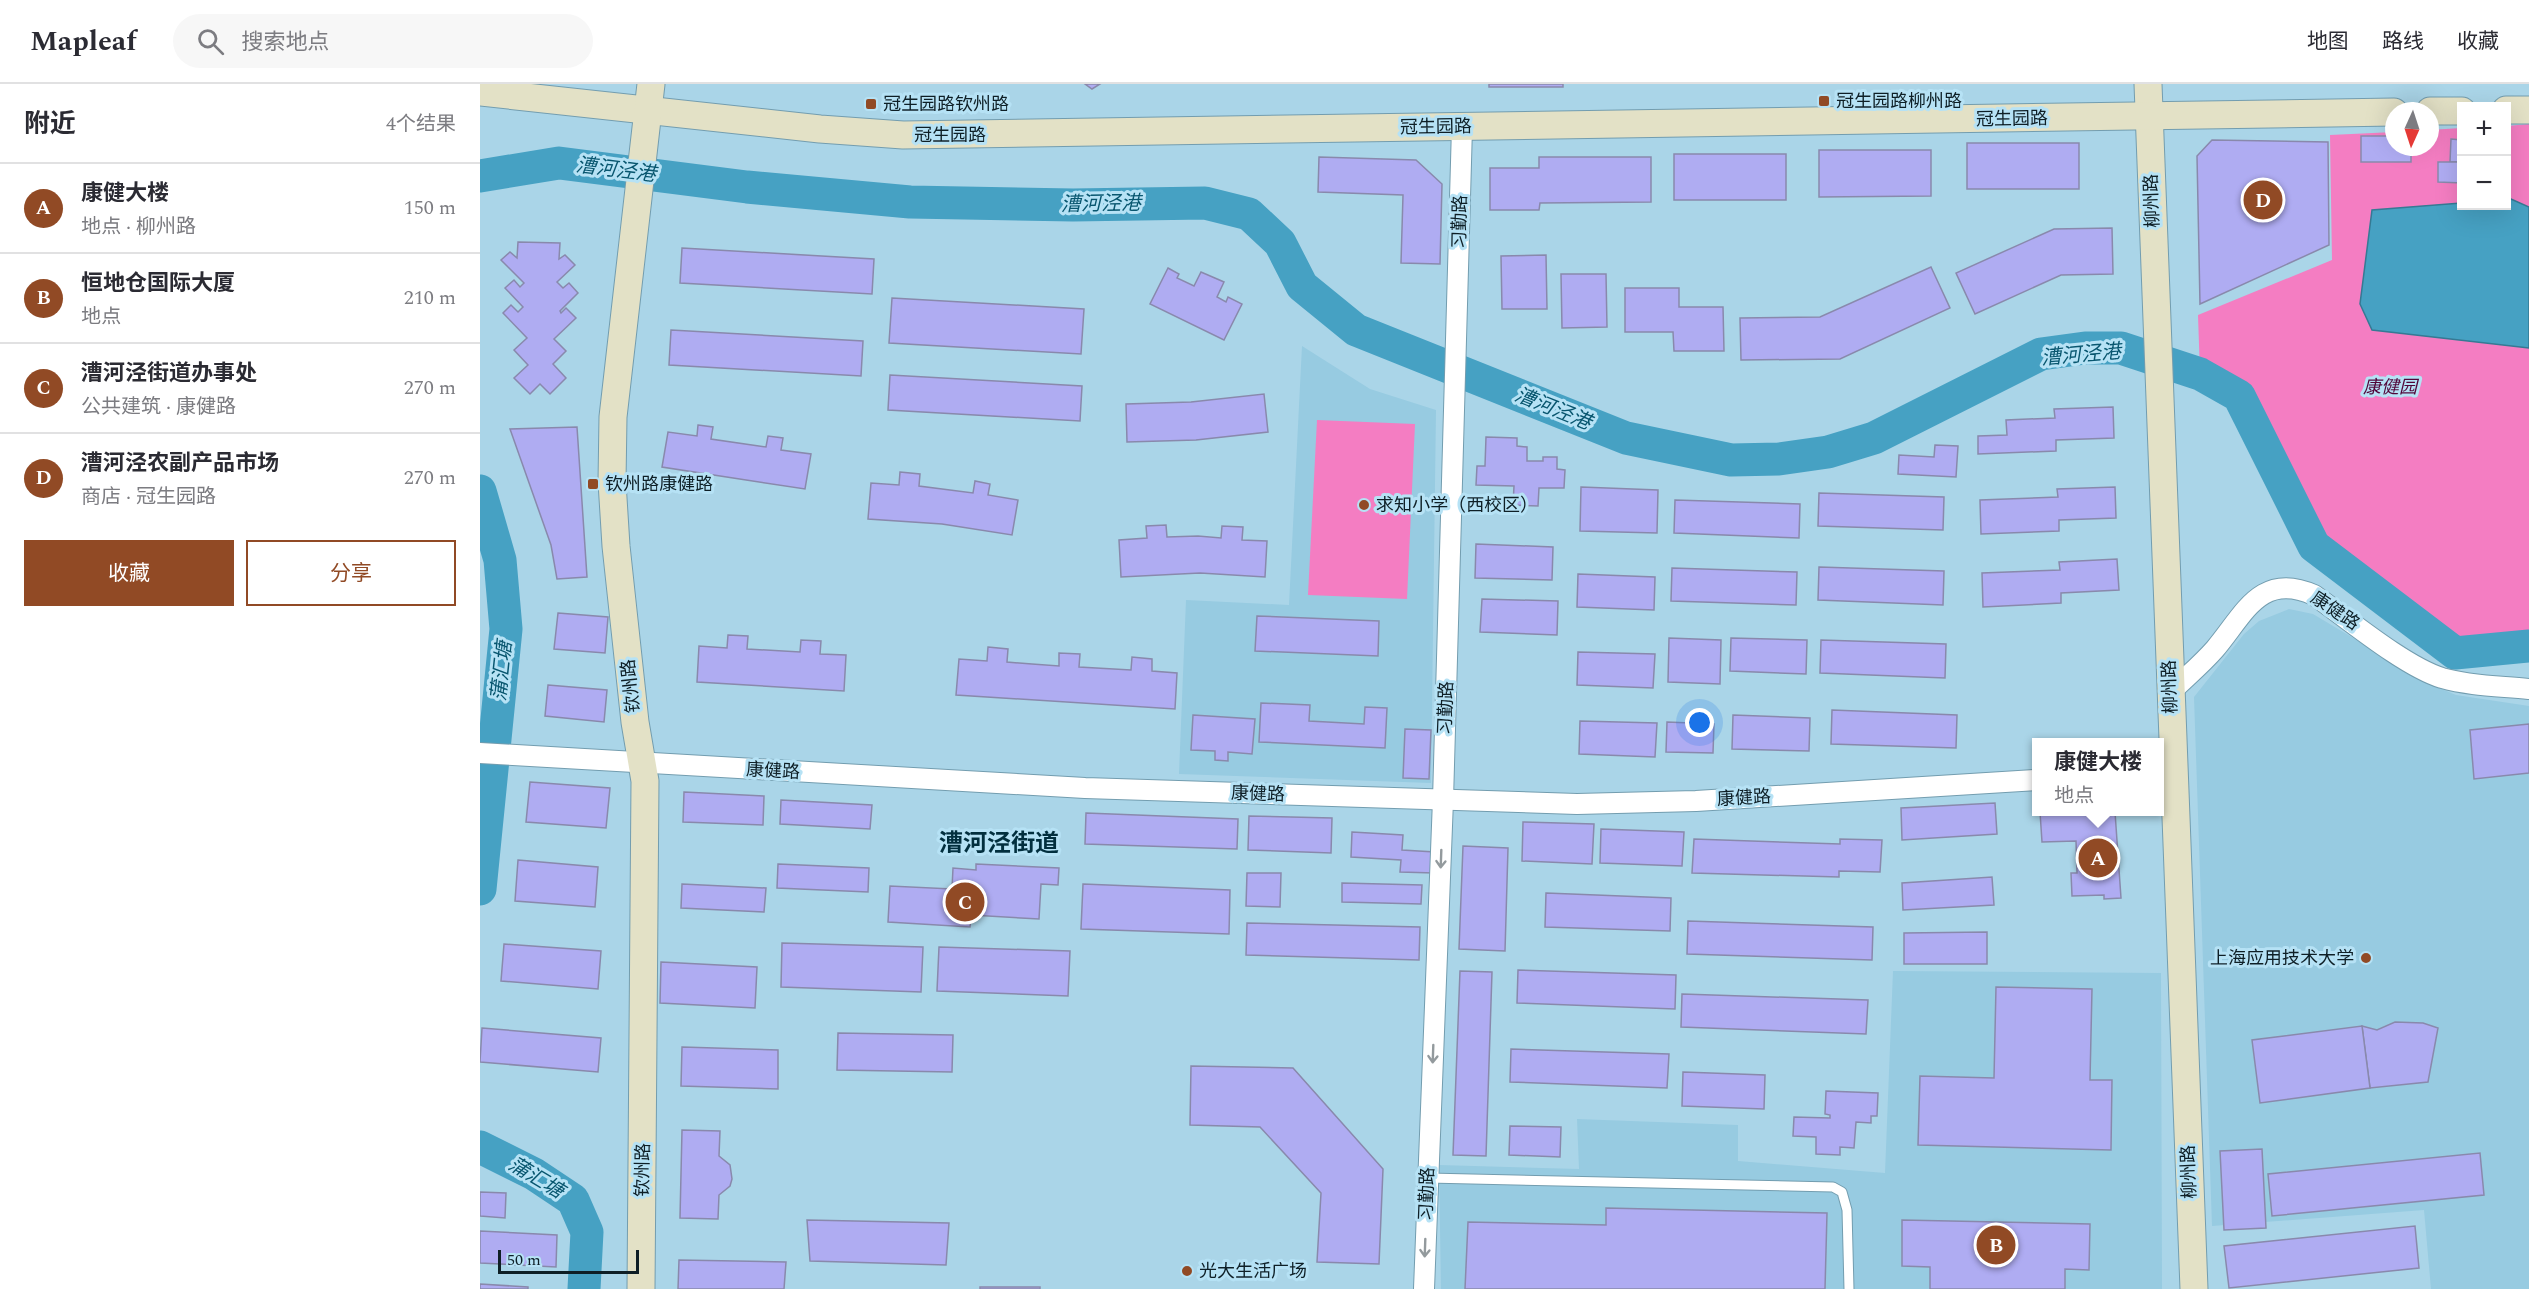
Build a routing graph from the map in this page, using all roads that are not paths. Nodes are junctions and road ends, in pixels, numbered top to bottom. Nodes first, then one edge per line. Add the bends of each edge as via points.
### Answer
1 (2148, 84) edge
2 (480, 92) edge
3 (648, 110) edge
4 (2511, 110) edge
5 (2529, 110) edge
6 (2439, 111) edge
7 (2457, 111) edge
8 (2385, 112) edge
9 (2149, 117) junction
10 (1462, 127) junction
11 (2529, 689) edge
12 (2170, 692) junction
13 (480, 753) edge
14 (643, 763) junction
15 (2166, 763) edge
16 (2032, 780) edge
17 (1443, 800) junction
18 (1427, 1178) junction
19 (642, 1289) edge
20 (1424, 1289) edge
21 (1849, 1289) edge
22 (2194, 1289) edge

1 - 9 street, 柳州路
2 - 3 street, 冠生园路
3 - 10 street, 冠生园路 via 903,135
3 - 14 street, 钦州路 via 614,417 612,482 634,711
4 - 5 street
6 - 7 street
8 - 9 street, 冠生园路
9 - 10 street, 冠生园路
9 - 12 street, 柳州路
10 - 17 street, 习勤路
11 - 12 street, 康健路 via 2439,677 2394,652 2314,595 2286,587 2264,594 2246,607 2213,651
12 - 15 street, 柳州路
13 - 14 street, 康健路
14 - 17 street, 康健路 via 1085,788
14 - 19 street, 钦州路 via 646,800
15 - 22 street, 柳州路
16 - 17 street, 康健路 via 1696,801 1577,804
17 -> 18 street, 习勤路
18 -> 20 street, 习勤路
18 - 21 lane via 1833,1187 1842,1192 1847,1210

